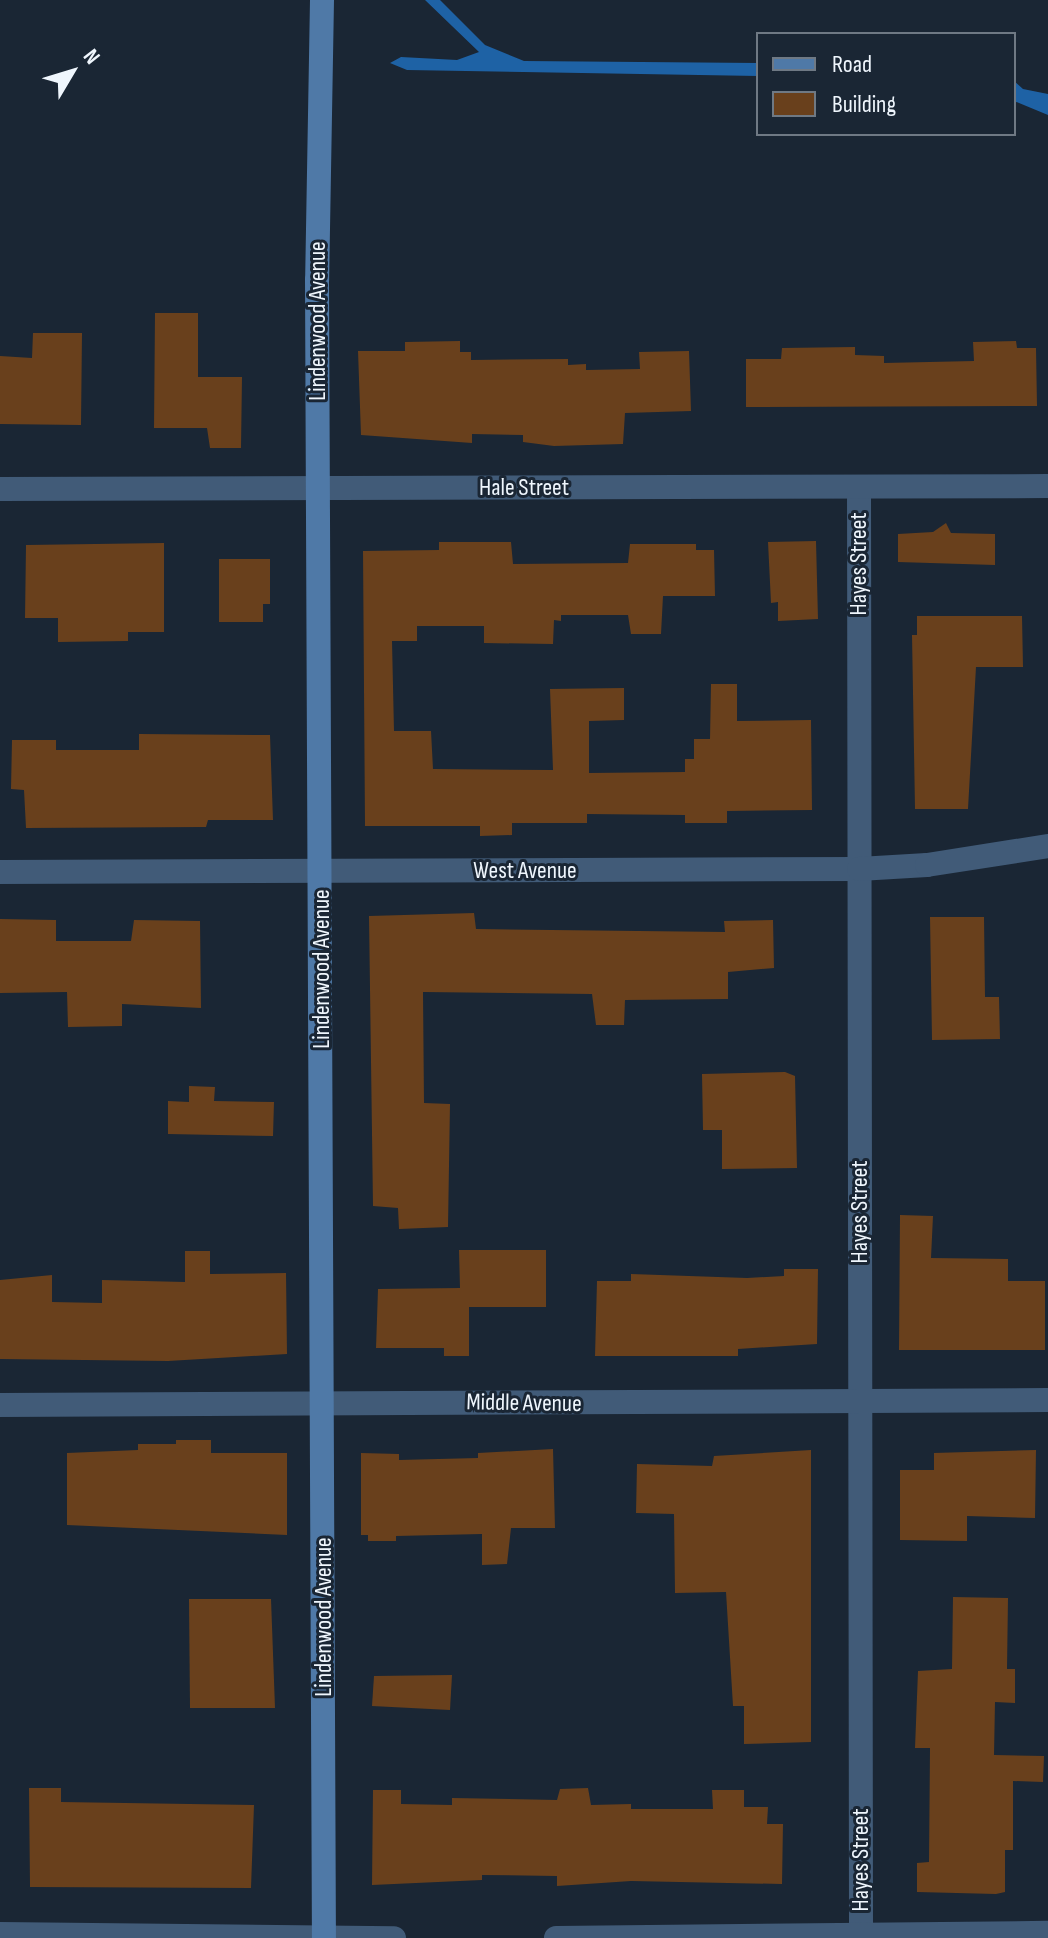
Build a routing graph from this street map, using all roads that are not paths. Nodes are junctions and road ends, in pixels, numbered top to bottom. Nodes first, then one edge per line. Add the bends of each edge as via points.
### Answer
1 (322, 0) edge
2 (1048, 486) edge
3 (859, 487) junction
4 (0, 489) edge
5 (319, 489) junction
6 (1048, 846) edge
7 (859, 869) junction
8 (0, 872) edge
9 (321, 872) junction
10 (1048, 1400) edge
11 (324, 1401) junction
12 (860, 1403) junction
13 (0, 1405) edge
14 (1048, 1933) edge
15 (0, 1934) edge
16 (861, 1936) edge
17 (324, 1937) edge
18 (394, 1938) edge
19 (556, 1938) edge

1 - 5 street, Lindenwood Avenue
2 - 3 street, Hale Street
3 - 5 street, Hale Street
3 - 7 street, Hayes Street
4 - 5 street, Hale Street
5 - 9 street, Lindenwood Avenue
6 - 7 street, West Avenue via 927,865
7 - 9 street, West Avenue
7 - 12 street, Hayes Street
8 - 9 street, West Avenue
9 - 11 street, Lindenwood Avenue
10 - 12 street, Middle Avenue
11 - 12 street, Middle Avenue
11 - 13 street, Middle Avenue
11 - 17 street, Lindenwood Avenue
12 - 16 street, Hayes Street
14 - 16 street
15 - 17 street
16 - 19 street
17 - 18 street

